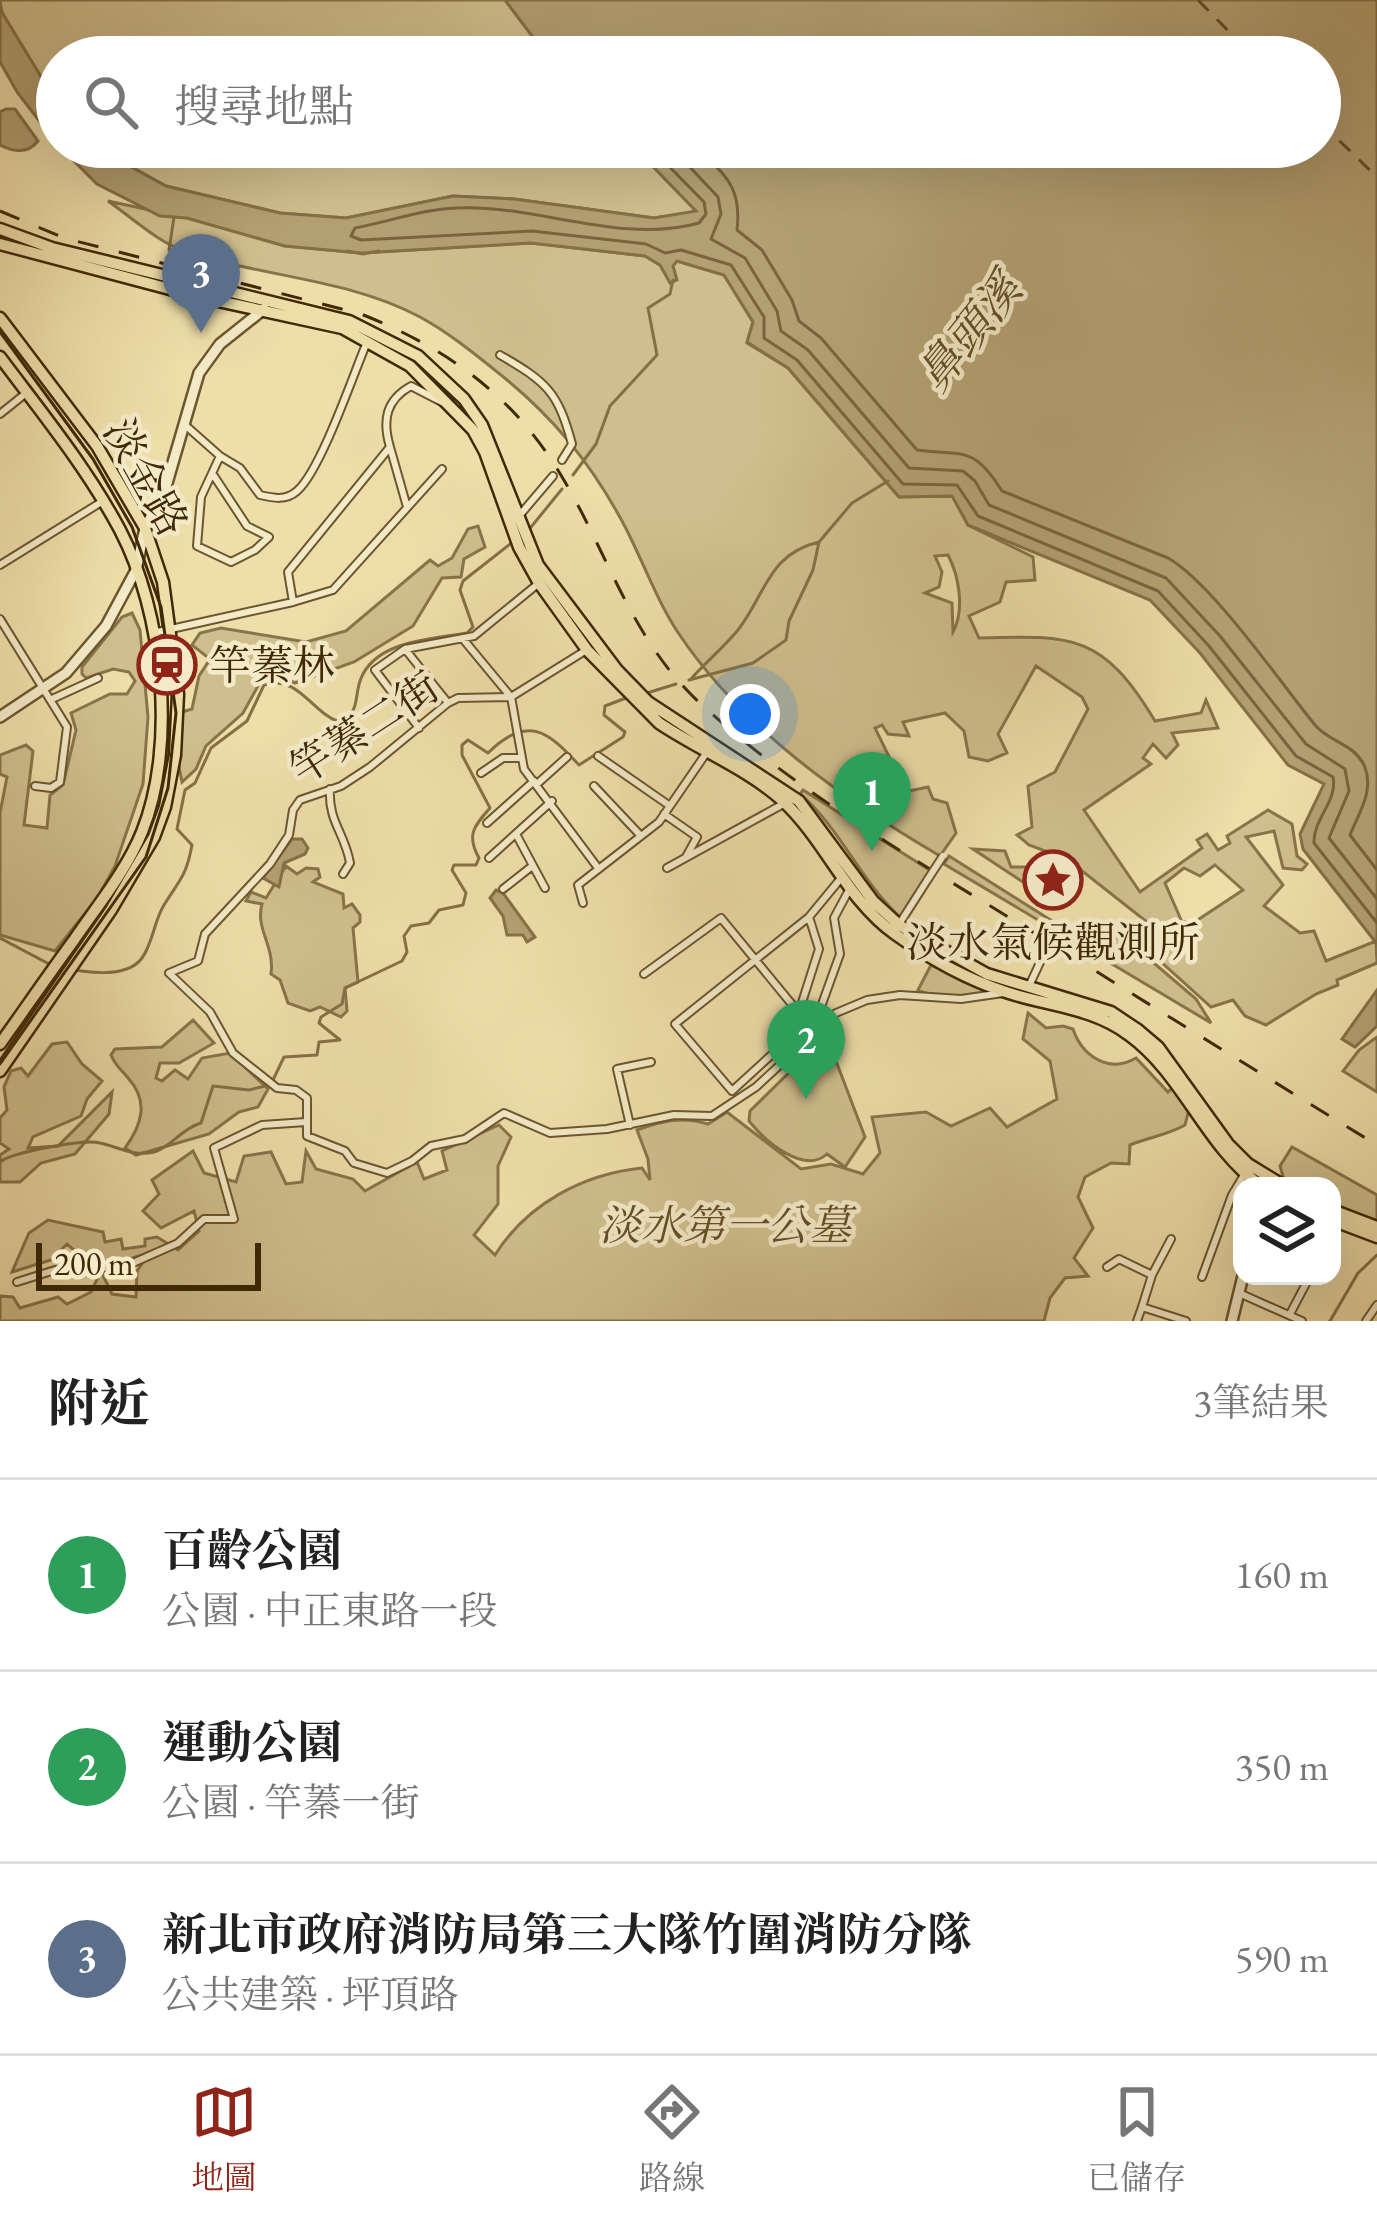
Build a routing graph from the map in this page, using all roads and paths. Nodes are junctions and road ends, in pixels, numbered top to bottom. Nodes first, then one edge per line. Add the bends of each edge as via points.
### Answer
1 (0, 229) edge
2 (0, 244) edge
3 (265, 305) junction
4 (0, 318) edge
5 (368, 339) junction
6 (500, 355) dead end
7 (0, 357) edge
8 (27, 393) junction
9 (452, 405) junction
10 (0, 414) edge
11 (185, 425) junction
12 (390, 447) junction
13 (220, 457) junction
14 (562, 460) dead end
15 (442, 469) dead end
16 (214, 476) junction
17 (553, 476) dead end
18 (103, 501) junction
19 (407, 507) junction
20 (513, 515) junction
21 (145, 528) junction
22 (523, 545) junction
23 (0, 565) edge
24 (136, 570) junction
25 (539, 583) junction
26 (292, 602) junction
27 (0, 620) edge
28 (171, 628) junction
29 (4, 633) edge
30 (152, 634) junction
31 (463, 639) junction
32 (591, 647) junction
33 (405, 649) junction
34 (98, 678) dead end
35 (42, 690) junction
36 (511, 697) junction
37 (52, 699) junction
38 (448, 703) junction
39 (645, 704) junction
40 (0, 717) edge
41 (419, 728) junction
42 (707, 752) junction
43 (598, 756) dead end
44 (567, 757) dead end
45 (520, 758) junction
46 (481, 773) dead end
47 (536, 782) junction
48 (35, 786) dead end
49 (594, 786) dead end
50 (329, 789) junction
51 (552, 801) junction
52 (785, 803) junction
53 (667, 810) junction
54 (487, 824) dead end
55 (516, 834) junction
56 (642, 837) junction
57 (943, 856) dead end
58 (686, 857) junction
59 (489, 858) dead end
60 (531, 867) junction
61 (598, 868) junction
62 (667, 868) dead end
63 (343, 874) dead end
64 (845, 875) junction
65 (545, 888) dead end
66 (503, 889) dead end
67 (849, 890) junction
68 (583, 903) dead end
69 (809, 916) junction
70 (896, 929) junction
71 (1043, 956) dead end
72 (754, 961) junction
73 (644, 974) dead end
74 (1028, 989) junction
75 (1007, 993) junction
76 (799, 1013) junction
77 (813, 1029) dead end
78 (0, 1044) edge
79 (651, 1062) dead end
80 (0, 1071) edge
81 (306, 1122) junction
82 (630, 1124) junction
83 (1246, 1169) junction
84 (1256, 1177) edge
85 (1341, 1213) edge
86 (1377, 1226) edge
87 (1341, 1227) edge
88 (1377, 1237) edge
89 (1171, 1239) dead end
90 (1107, 1267) dead end
91 (1152, 1275) junction
92 (1202, 1277) dead end
93 (17, 1282) dead end
94 (1241, 1285) edge
95 (1305, 1285) edge
96 (1239, 1293) junction
97 (1377, 1305) edge
98 (1142, 1306) junction
99 (1287, 1316) edge
100 (1137, 1321) edge
101 (1186, 1321) edge
102 (1232, 1321) edge
103 (1302, 1321) edge
104 (1366, 1321) edge

1 - 3 main road
2 - 3 main road
3 - 5 main road
3 - 11 street via 207,359
3 - 20 main road via 373,330 440,374 482,424
4 - 21 main road, 淡金路 via 97,446
5 - 9 main road
5 - 13 street via 296,492 260,495
6 - 14 street via 560,401 572,444
7 - 8 main road, 淡金路
8 - 10 street
8 - 18 main road, 淡金路
9 - 12 street via 404,389 388,409
9 - 20 main road via 485,452
11 - 13 street
11 - 21 street
12 - 19 street
12 - 26 street via 288,572
13 - 16 street
15 - 19 street
16 - 16 street via 247,526 269,537 231,562 197,546 201,496
17 - 20 street via 535,502
18 - 23 street
18 - 24 main road, 淡金路
19 - 26 street via 333,590
20 - 22 main road
21 - 24 street
21 - 28 main road, 淡金路
22 - 25 main road
22 - 32 main road
24 - 30 main road, 淡金路
24 - 35 street via 87,653
25 - 31 street
25 - 32 main road
26 - 28 street
27 - 29 street
28 - 30 street
28 - 80 main road, 淡金路 via 178,718 165,807 137,868
29 - 35 street
30 - 78 main road, 淡金路 via 163,707 158,781 129,859
31 - 33 street
31 - 36 street
32 - 36 street, 竿蓁二街
32 - 39 main road
33 - 38 street
33 - 41 street via 375,670
34 - 37 street
35 - 37 street
35 - 40 street
36 - 38 street, 竿蓁二街
36 - 45 street
37 - 48 street via 67,727 60,782
38 - 41 street, 竿蓁二街
39 - 42 main road via 659,723
39 - 64 main road via 799,801
41 - 50 street, 竿蓁二街
42 - 52 main road
42 - 53 street
43 - 53 street
44 - 47 street
45 - 46 street via 503,758
45 - 47 street
47 - 51 street
47 - 54 street
49 - 56 street
50 - 63 street via 332,821 349,855
50 - 81 street, 竿蓁二街 via 300,800 289,835 205,934 198,961 169,973 209,1012 232,1053 277,1088 308,1098
51 - 55 street
51 - 61 street
52 - 58 street
52 - 64 main road
53 - 56 street
53 - 58 street via 697,837
55 - 59 street
55 - 60 street
56 - 61 street
57 - 70 street, bridge
58 - 62 street
60 - 65 street
60 - 66 street
61 - 68 street via 578,885
64 - 67 main road
64 - 69 street
64 - 70 main road
67 - 70 main road
67 - 77 street via 834,918 840,954
69 - 72 street
69 - 76 street via 819,949
70 - 74 main road
70 - 75 main road via 940,962
71 - 74 street
72 - 73 street via 721,918
72 - 76 street
72 - 76 street via 675,1024 732,1091 791,1037
74 - 83 main road via 1111,1012 1138,1030
75 - 82 street via 866,1000 836,1013 712,1116
75 - 83 main road via 1104,1019 1130,1035
79 - 82 street via 617,1069
81 - 82 street via 307,1136 378,1173 465,1139 504,1113 550,1133
81 - 93 street via 262,1124 214,1148 234,1219 204,1219 178,1243 124,1267 55,1270
83 - 84 main road
83 - 92 street
85 - 86 main road
87 - 88 main road
89 - 91 street
90 - 91 street via 1119,1259
91 - 98 street
94 - 96 street
95 - 99 street
96 - 99 street
96 - 102 street
97 - 104 street
98 - 100 street
98 - 101 street
99 - 103 street

